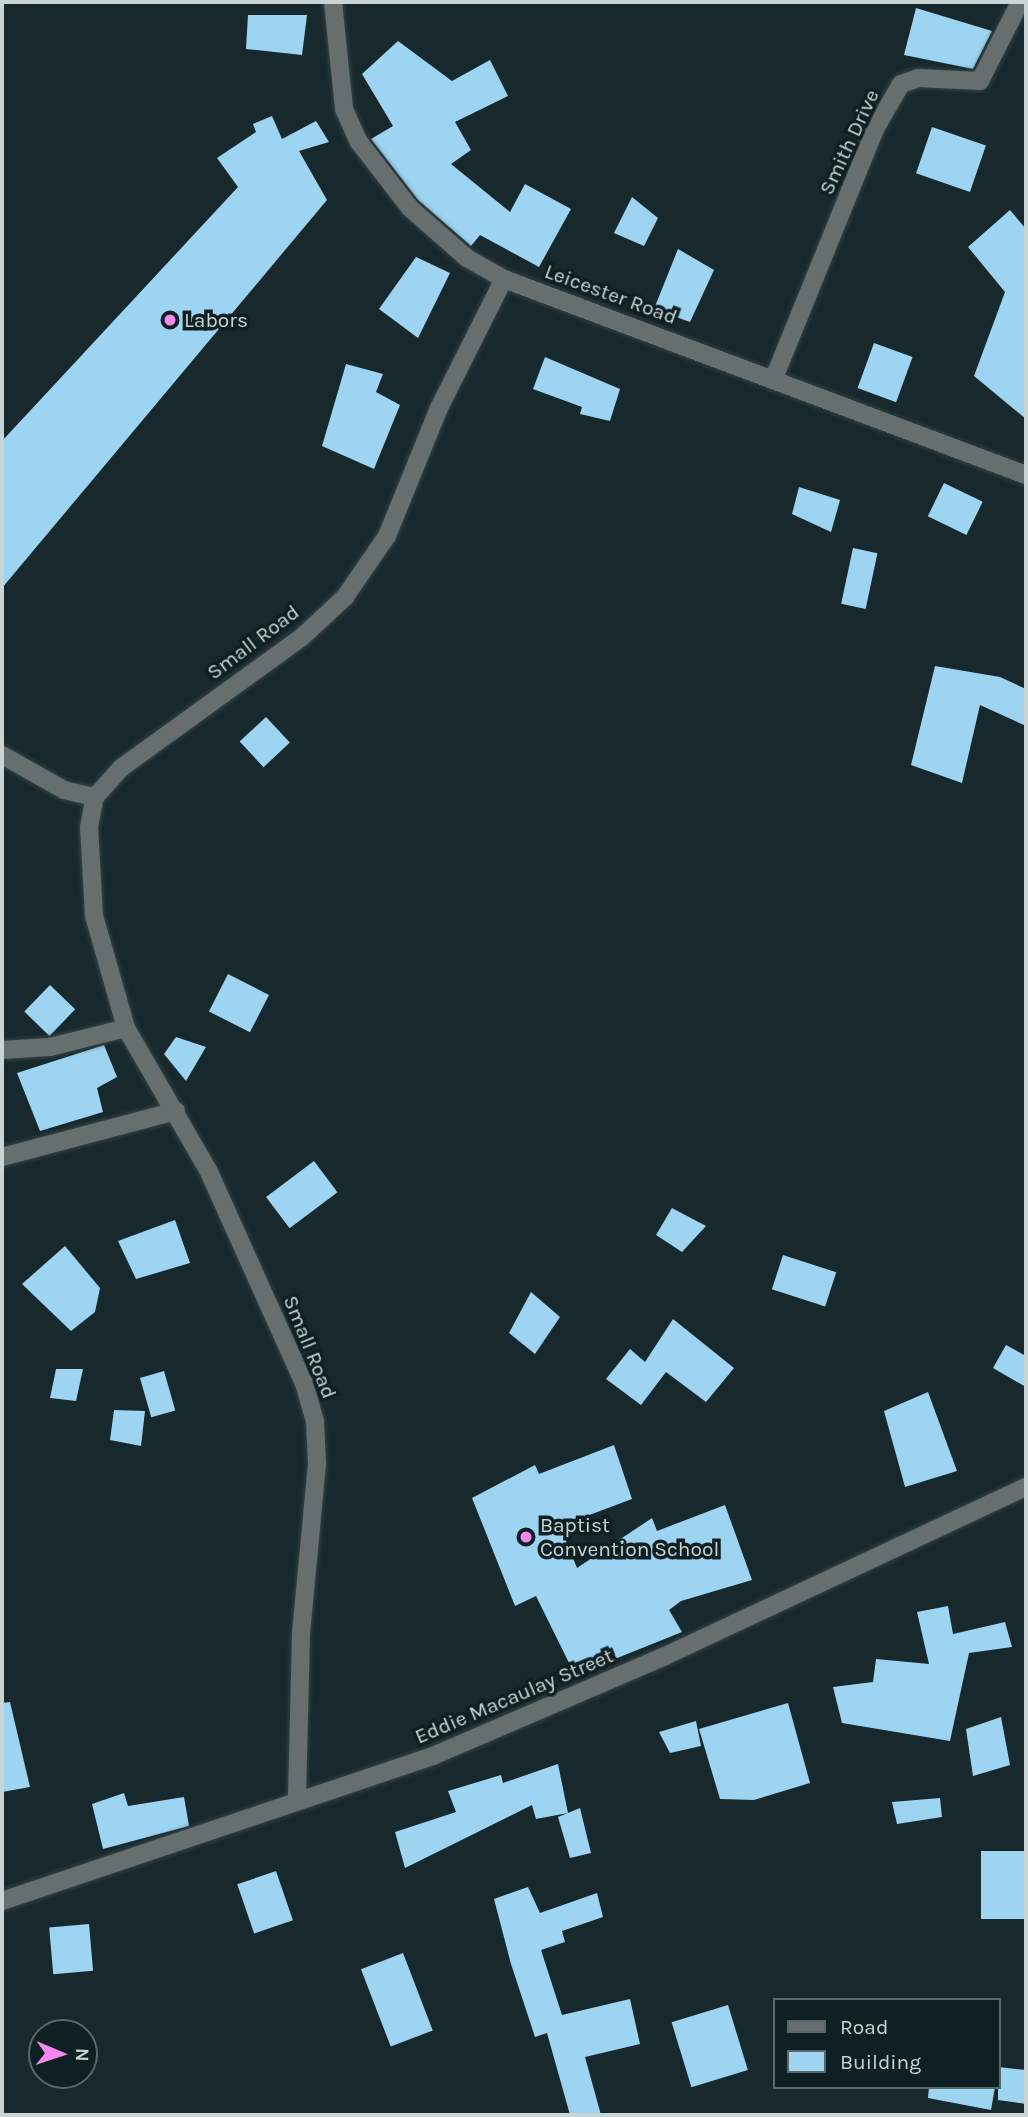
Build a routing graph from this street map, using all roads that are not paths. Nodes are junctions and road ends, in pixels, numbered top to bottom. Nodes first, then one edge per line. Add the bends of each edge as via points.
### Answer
1 (333, 2) edge
2 (1020, 2) edge
3 (504, 279) junction
4 (774, 378) junction
5 (1026, 475) edge
6 (2, 755) edge
7 (95, 797) junction
8 (126, 1028) junction
9 (2, 1050) edge
10 (176, 1111) junction
11 (2, 1157) edge
12 (1026, 1487) edge
13 (297, 1800) junction
14 (2, 1902) edge

1 - 3 street, Leicester Road via 344,109 359,142 436,235
2 - 4 street, Smith Drive via 980,81 918,78 901,83 875,129
3 - 4 street, Leicester Road
3 - 7 street, Small Road via 439,408 387,536 345,597 302,637 121,768
4 - 5 street, Leicester Road
6 - 7 street via 64,790
7 - 8 street, Small Road via 89,827 93,916
8 - 9 street via 50,1047
8 - 10 street, Small Road
10 - 11 street
10 - 13 street, Small Road via 209,1172 315,1421
12 - 13 street, Eddie Macaulay Street via 665,1656 433,1756
13 - 14 street, Eddie Macaulay Street

